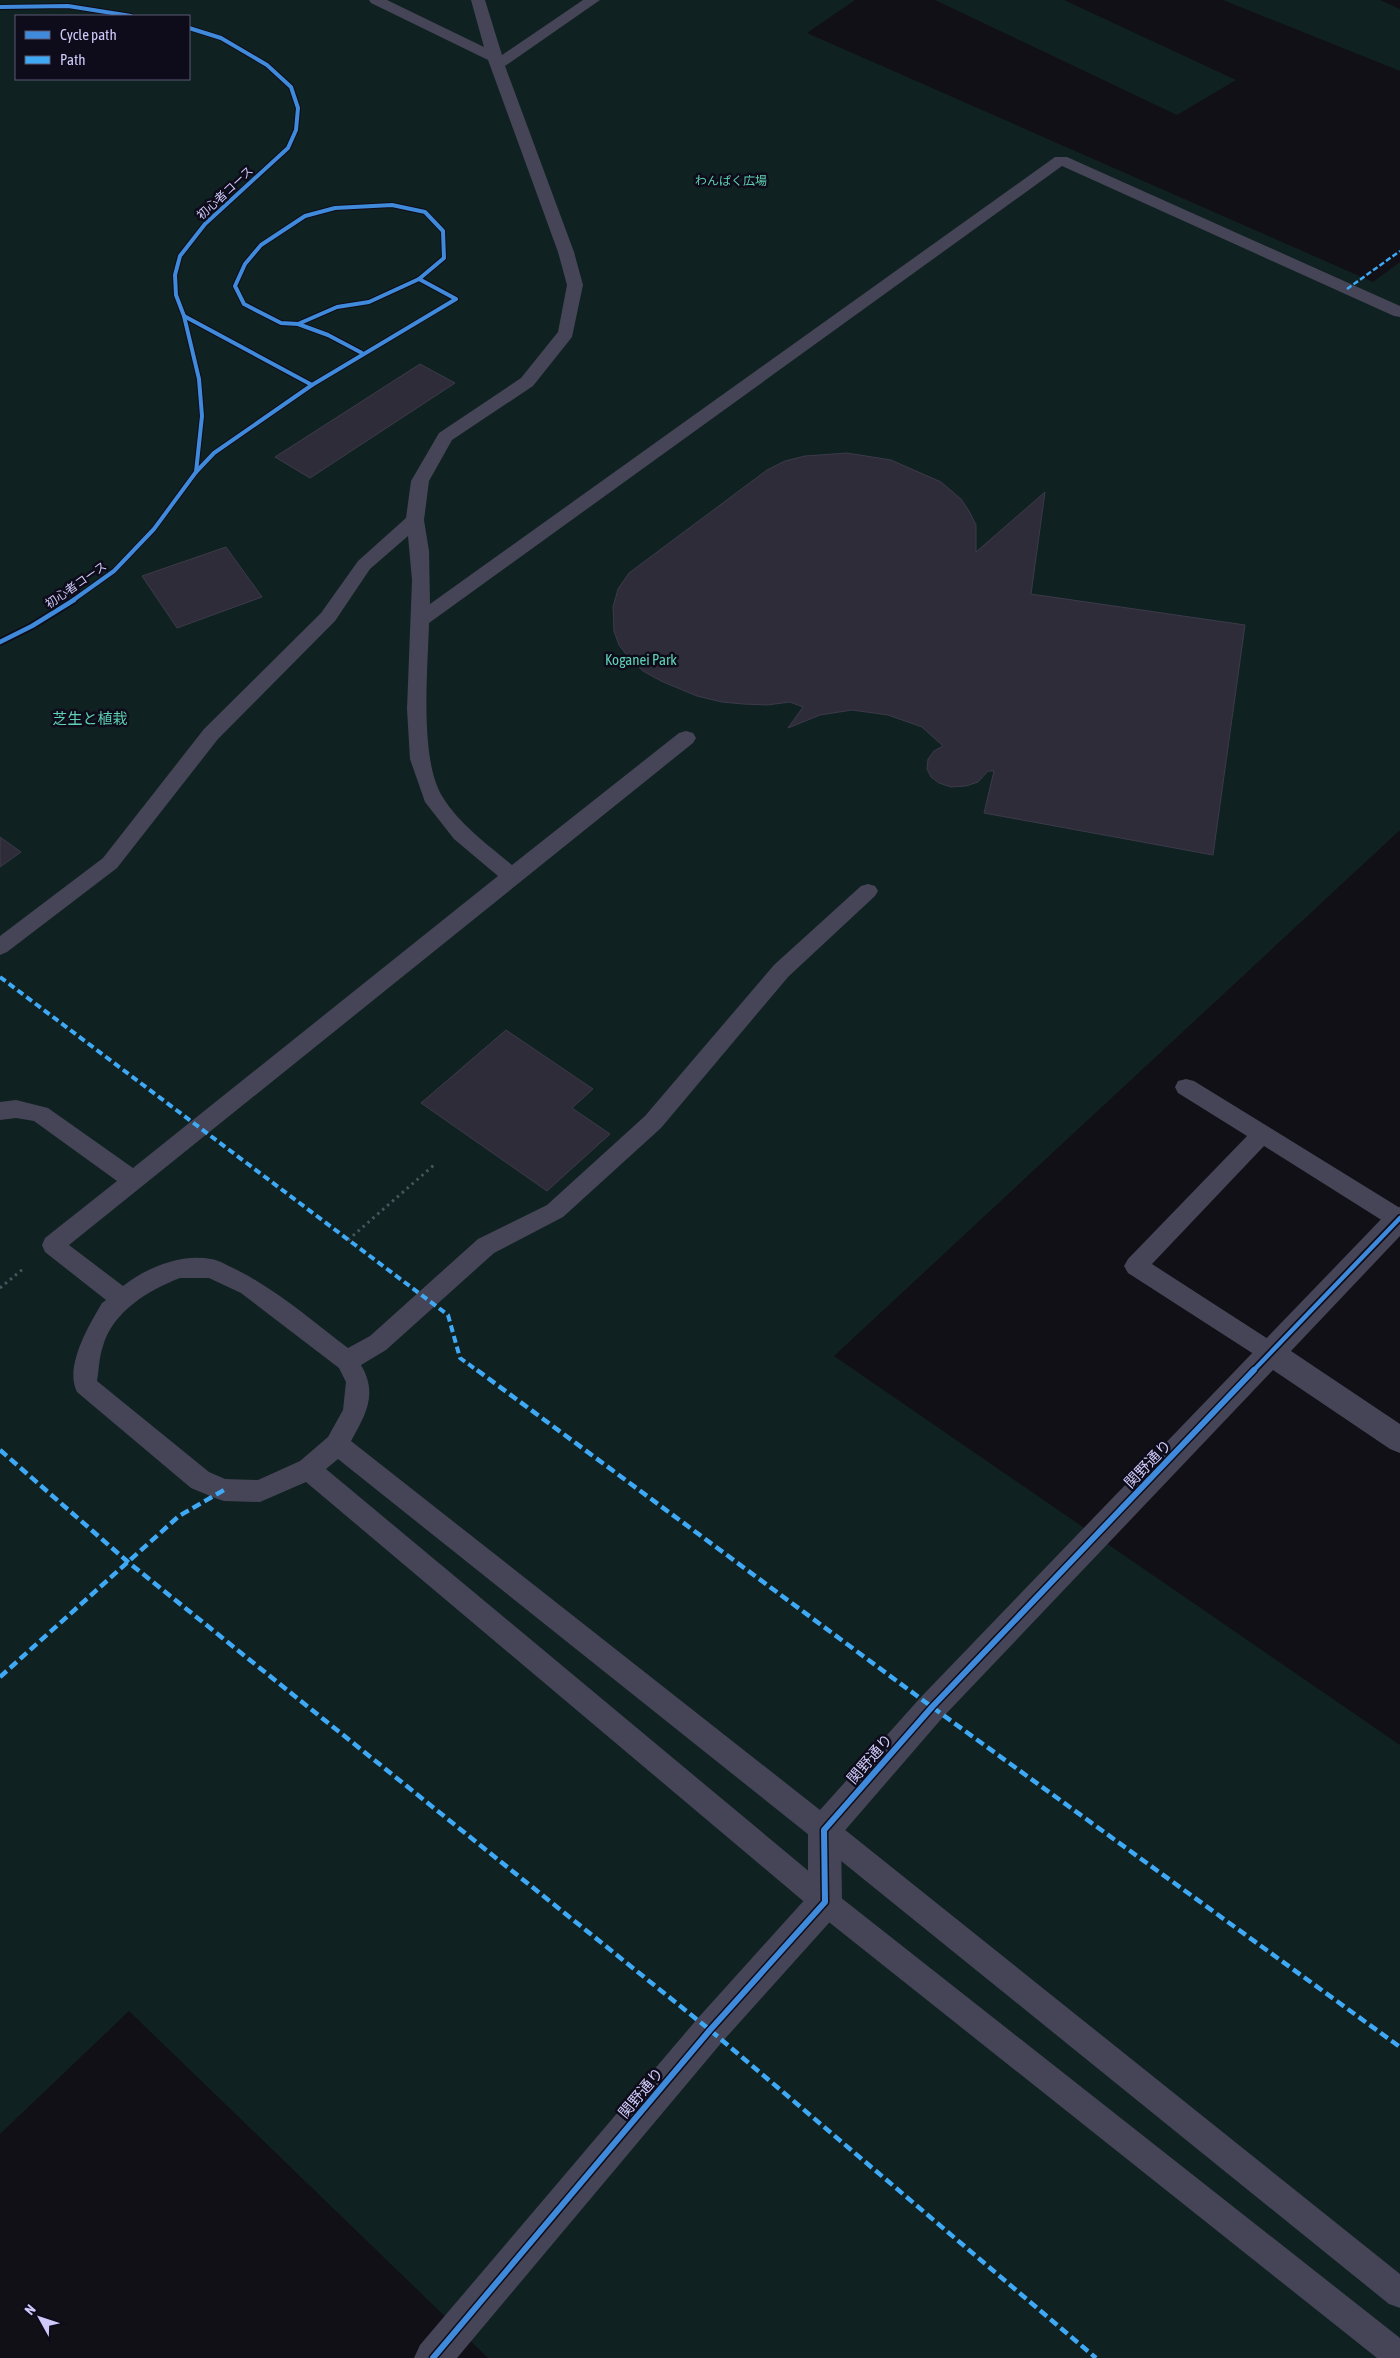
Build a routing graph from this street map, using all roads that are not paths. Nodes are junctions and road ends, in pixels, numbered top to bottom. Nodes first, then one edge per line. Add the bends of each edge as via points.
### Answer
1 (376, 0) edge
2 (478, 0) edge
3 (593, 0) edge
4 (496, 61) junction
5 (1400, 312) edge
6 (415, 520) junction
7 (420, 620) junction
8 (686, 738) dead end
9 (512, 876) junction
10 (868, 891) dead end
11 (0, 947) edge
12 (1186, 1087) dead end
13 (0, 1111) edge
14 (1261, 1135) junction
15 (133, 1180) junction
16 (1399, 1218) edge
17 (123, 1300) junction
18 (1271, 1353) junction
19 (347, 1361) junction
20 (1400, 1440) edge
21 (337, 1444) junction
22 (310, 1469) junction
23 (824, 1830) junction
24 (824, 1902) junction
25 (1400, 2293) edge
26 (1400, 2357) edge
27 (433, 2358) edge

1 - 4 lane
2 - 4 lane
3 - 4 lane
4 - 6 lane via 575,285 566,333 527,382 445,438 420,481
5 - 7 lane via 1060,160
6 - 7 lane via 420,551
6 - 11 lane via 364,564 328,617 211,734 110,863
7 - 9 lane via 416,708 420,759 432,797 460,834
8 - 9 lane
9 - 15 lane
10 - 19 lane via 781,971 653,1122 556,1211 486,1246 378,1343
12 - 14 lane
13 - 15 lane via 16,1109 40,1114
14 - 16 lane
14 - 18 lane via 1136,1266
15 - 17 lane via 53,1245
16 - 18 street, 関野通り
17 - 19 lane via 145,1282 179,1269 211,1268 249,1286
17 - 22 lane via 110,1310 91,1344 85,1385 200,1480 224,1490 260,1491
18 - 20 street
18 - 23 street, 関野通り via 932,1708
19 - 21 lane via 358,1381 355,1411
21 - 22 lane
21 - 23 lane
22 - 24 lane
23 - 24 street
23 - 25 lane
24 - 26 lane
24 - 27 street, 関野通り via 710,2030

